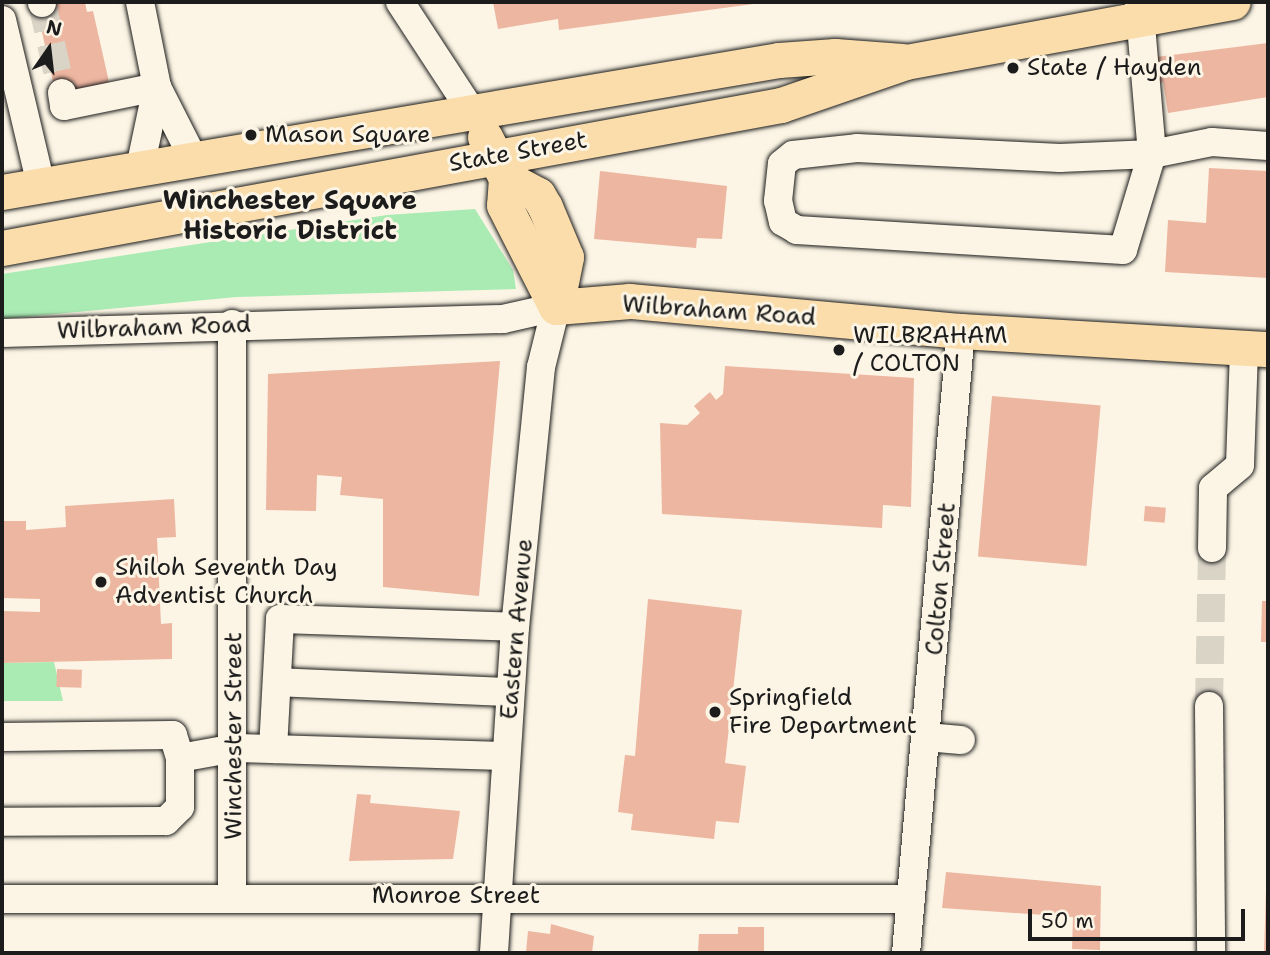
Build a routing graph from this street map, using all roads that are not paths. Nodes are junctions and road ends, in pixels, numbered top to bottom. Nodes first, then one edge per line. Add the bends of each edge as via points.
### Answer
1 (140, 2) edge
2 (400, 2) edge
3 (1233, 2) edge
4 (1140, 10) edge
5 (2, 20) edge
6 (906, 62) junction
7 (157, 87) junction
8 (62, 93) dead end
9 (472, 112) junction
10 (1268, 146) edge
11 (1152, 154) junction
12 (193, 158) junction
13 (500, 166) junction
14 (140, 168) junction
15 (41, 185) junction
16 (2, 192) edge
17 (2, 248) edge
18 (556, 307) junction
19 (232, 324) junction
20 (961, 331) junction
21 (2, 334) edge
22 (1256, 348) edge
23 (1212, 548) tunnel mouth
24 (234, 619) junction
25 (280, 619) junction
26 (515, 627) junction
27 (276, 682) junction
28 (510, 692) junction
29 (1209, 706) tunnel mouth
30 (2, 737) edge
31 (926, 737) junction
32 (961, 740) dead end
33 (235, 748) junction
34 (273, 749) junction
35 (506, 756) junction
36 (180, 758) junction
37 (2, 822) edge
38 (499, 896) junction
39 (232, 897) junction
40 (2, 899) edge
41 (911, 899) junction
42 (494, 953) edge
43 (906, 953) edge
44 (1211, 953) edge

1 - 7 street
2 - 9 street
3 - 4 main road, State Street
4 - 6 main road, State Street
4 - 11 street
5 - 15 street
6 - 9 main road, State Street via 835,56 779,60
6 - 13 main road, State Street via 781,106
7 - 8 street via 64,106
7 - 12 street
7 - 14 street
9 - 12 main road, State Street
9 - 13 main road
10 - 11 street via 1212,142
11 - 11 street via 1060,158 857,148 793,155 782,164 778,201 783,222 797,230 1123,250
12 - 14 main road, State Street
13 - 17 main road, State Street
13 - 18 main road, Eastern Avenue via 538,195 566,257
14 - 15 main road, State Street
15 - 16 main road, State Street
18 - 19 street, Wilbraham Road via 503,319
18 - 20 main road, Wilbraham Road via 630,301
18 - 26 street, Eastern Avenue via 541,366
19 - 21 street, Wilbraham Road
19 - 24 street, Winchester Street
20 - 22 main road, Wilbraham Road
20 - 31 street, Colton Street
22 - 23 street via 1240,466 1213,488
24 - 25 street
24 - 33 street, Winchester Street
25 - 26 street
25 - 27 street
26 - 28 street, Eastern Avenue
27 - 28 street
27 - 34 street
28 - 35 street, Eastern Avenue
29 - 44 street
30 - 36 street via 173,735
31 - 32 street
31 - 41 street, Colton Street
33 - 34 street
33 - 36 street
33 - 39 street, Winchester Street
34 - 35 street
35 - 38 street, Eastern Avenue
36 - 37 street via 180,807 166,821
38 - 39 street, Monroe Street
38 - 41 street, Monroe Street
38 - 42 street, Eastern Avenue
39 - 40 street, Monroe Street
41 - 43 street, Colton Street

